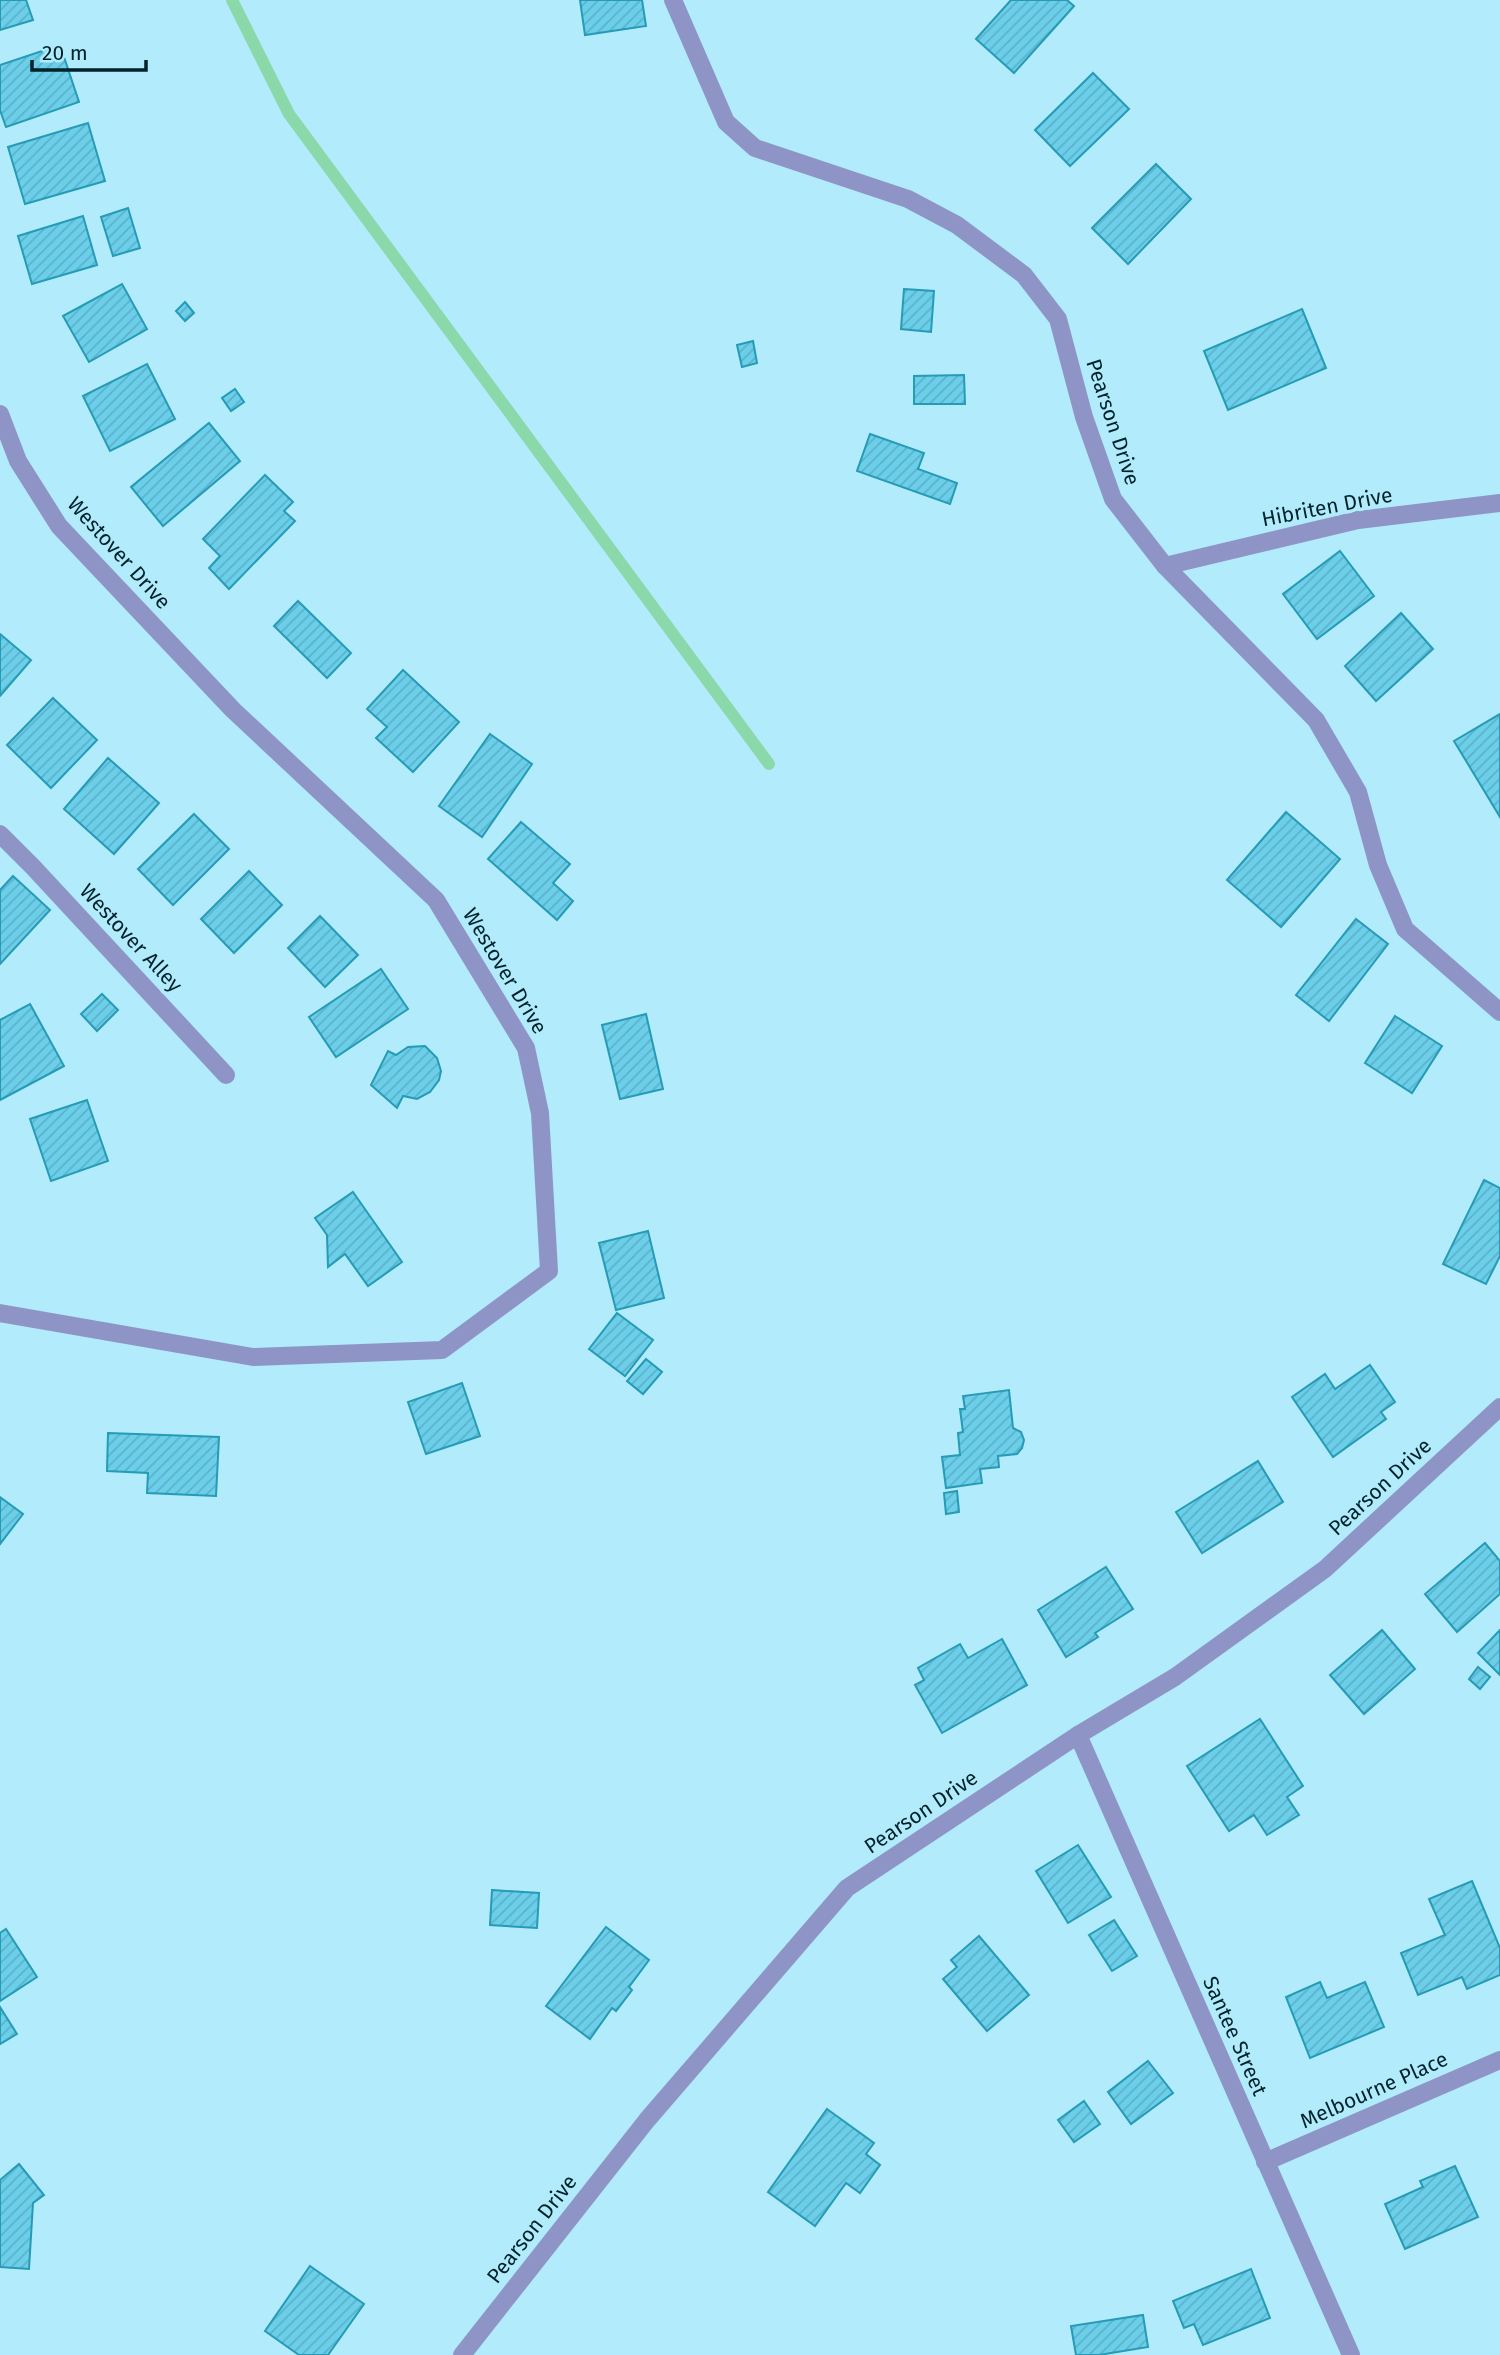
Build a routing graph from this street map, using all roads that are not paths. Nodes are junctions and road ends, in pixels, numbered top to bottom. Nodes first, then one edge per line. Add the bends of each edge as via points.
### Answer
1 (673, 0) edge
2 (0, 414) edge
3 (1500, 503) edge
4 (1164, 566) junction
5 (0, 834) edge
6 (1500, 1012) edge
7 (226, 1075) dead end
8 (0, 1313) edge
9 (1500, 1407) edge
10 (1078, 1735) junction
11 (1500, 2060) edge
12 (1265, 2162) junction
13 (463, 2355) edge
14 (1351, 2355) edge

1 - 4 street, Pearson Drive via 726,122 755,148 908,199 957,225 1024,275 1058,319 1084,417 1114,499
2 - 8 street, Westover Drive via 18,461 59,526 233,710 436,900 526,1048 540,1113 549,1271 442,1350 253,1357
3 - 4 street, Hibriten Drive via 1358,520
4 - 6 street, Pearson Drive via 1316,720 1358,792 1378,865 1405,929
5 - 7 street, Westover Alley
9 - 10 street, Pearson Drive via 1325,1569 1175,1677
10 - 12 street, Santee Street
10 - 13 street, Pearson Drive via 847,1888 647,2120
11 - 12 street, Melbourne Place
12 - 14 street, Santee Street

